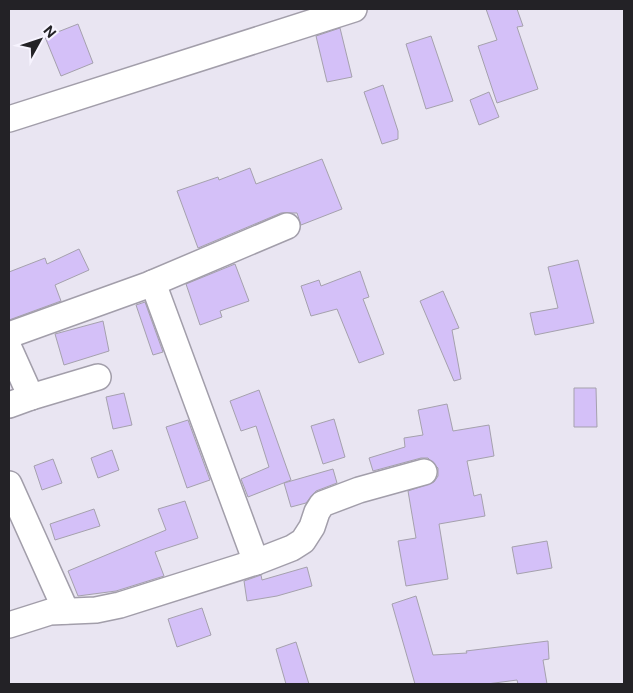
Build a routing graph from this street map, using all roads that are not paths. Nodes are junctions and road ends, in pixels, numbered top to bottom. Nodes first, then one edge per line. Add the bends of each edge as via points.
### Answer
1 (354, 9) edge
2 (9, 119) edge
3 (286, 226) dead end
4 (153, 283) junction
5 (9, 335) edge
6 (9, 348) edge
7 (98, 377) dead end
8 (20, 401) edge
9 (424, 472) dead end
10 (9, 484) edge
11 (256, 562) junction
12 (66, 611) junction
13 (9, 625) edge

1 - 2 street
3 - 4 street
4 - 5 street
4 - 11 street
6 - 8 street
7 - 8 street
9 - 11 street via 322,504 303,540 292,548
10 - 12 street
11 - 12 street via 120,604 96,610
12 - 13 street via 50,612

